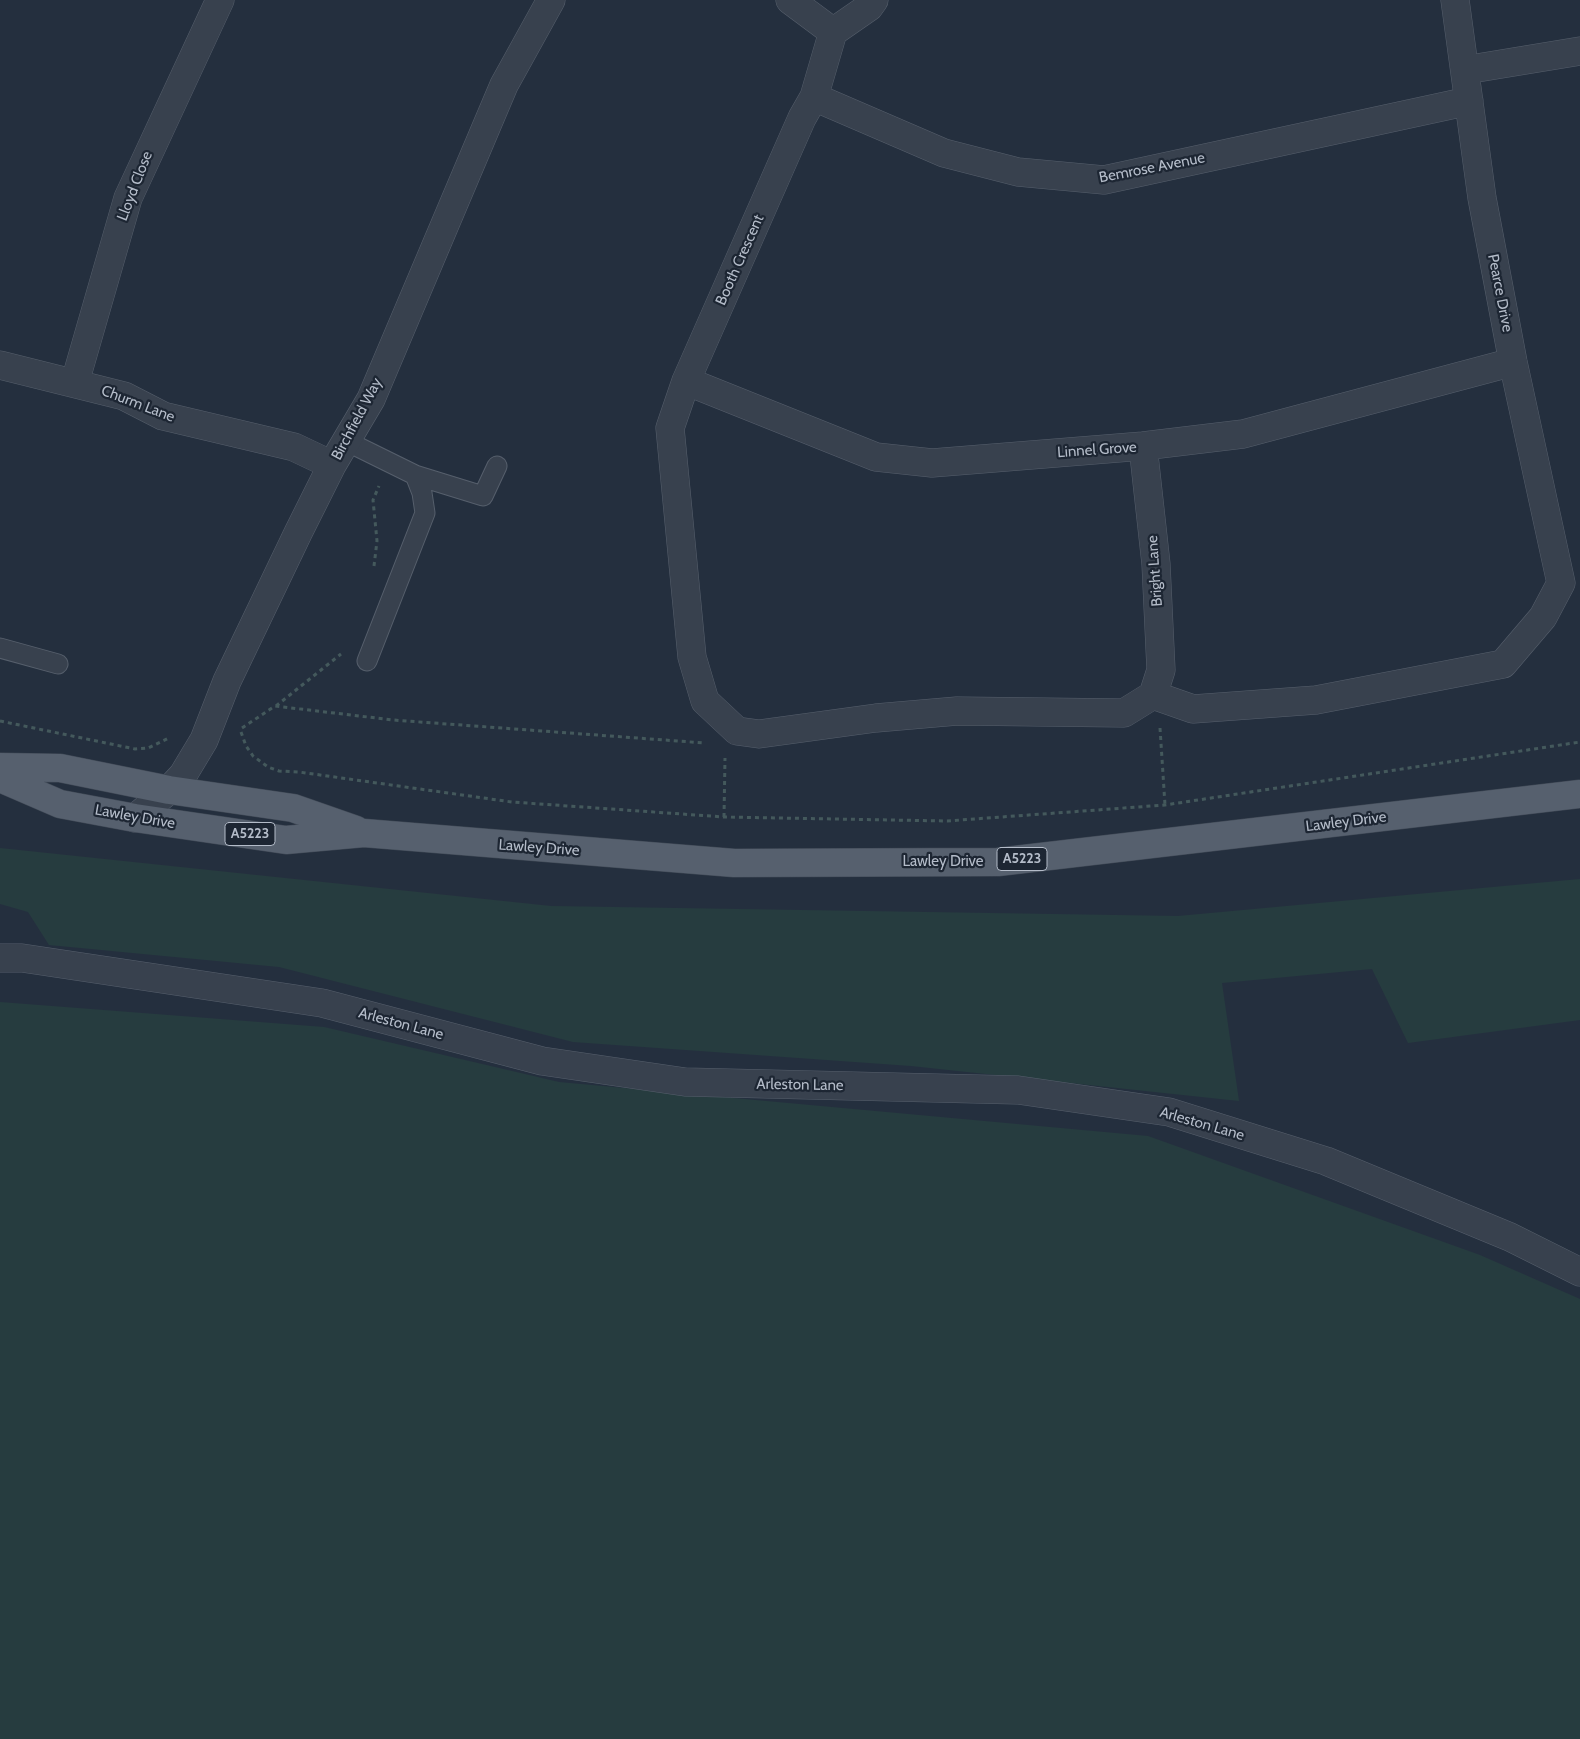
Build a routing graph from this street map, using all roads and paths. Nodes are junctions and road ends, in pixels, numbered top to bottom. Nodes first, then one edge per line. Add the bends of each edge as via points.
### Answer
1 (220, 0) edge
2 (551, 0) edge
3 (790, 0) edge
4 (874, 0) edge
5 (1454, 0) edge
6 (833, 32) junction
7 (1580, 51) edge
8 (1465, 70) junction
9 (814, 97) junction
10 (1469, 101) junction
11 (1513, 362) junction
12 (0, 364) edge
13 (686, 381) junction
14 (75, 382) junction
15 (346, 441) junction
16 (1144, 446) junction
17 (389, 464) junction
18 (332, 465) junction
19 (497, 466) dead end
20 (415, 476) junction
21 (374, 568) dead end
22 (1570, 584) edge
23 (0, 648) edge
24 (344, 650) dead end
25 (367, 661) dead end
26 (58, 664) dead end
27 (1153, 695) junction
28 (275, 706) junction
29 (0, 720) edge
30 (174, 732) dead end
31 (731, 738) junction
32 (1580, 742) edge
33 (0, 767) edge
34 (0, 778) edge
35 (169, 790) junction
36 (1580, 794) edge
37 (1165, 805) junction
38 (724, 817) junction
39 (136, 818) junction
40 (364, 833) junction
41 (0, 958) edge
42 (1580, 1272) edge

1 - 14 street, Lloyd Close via 128,198
2 - 15 street, Birchfield Way via 504,85 371,399
3 - 6 street
4 - 6 street via 869,8
5 - 8 street, Pearce Drive
6 - 9 street, Booth Crescent
7 - 8 street
8 - 10 street, Pearce Drive
9 - 10 street, Bemrose Avenue via 944,153 1018,172 1104,180
9 - 13 street, Booth Crescent
10 - 11 street, Pearce Drive via 1482,198
11 - 16 street, Linnel Grove via 1244,434
11 - 22 street, Pearce Drive
12 - 14 street, Churm Lane
13 - 16 street, Linnel Grove via 876,457 932,462
13 - 31 street, Booth Crescent via 670,428 692,657 705,701
14 - 18 street, Churm Lane via 124,396 163,416 294,447
15 - 17 lane
15 - 18 street, Birchfield Way
16 - 27 street, Bright Lane via 1156,564 1162,670
17 - 20 lane
17 - 21 path via 373,500 378,541
18 - 35 street, Birchfield Way via 227,681 204,740 183,775
19 - 20 lane via 483,496
20 - 25 lane via 425,513
22 - 27 street via 1503,664 1316,700 1193,710
23 - 26 lane
24 - 28 path via 339,658
27 - 31 street via 1124,713 957,711 876,718
27 - 37 path via 1158,711
28 - 31 path via 393,720
28 - 38 path via 241,729 253,756 279,771 512,802
29 - 30 path via 136,749 160,744
31 - 38 path
32 - 37 path
33 - 35 main road, Lawley Drive / A5223 via 60,768
34 - 39 main road, Lawley Drive / A5223 via 60,804
35 - 39 street, Birchfield Way
35 - 40 main road, Lawley Drive / A5223 via 292,808
36 - 40 main road, Lawley Drive / A5223 via 998,862 734,863
37 - 38 path via 947,820
39 - 40 main road, Lawley Drive / A5223 via 286,840
41 - 42 street, Arleston Lane via 22,958 322,1003 542,1061 685,1082 1018,1090 1169,1112 1326,1161 1510,1237

